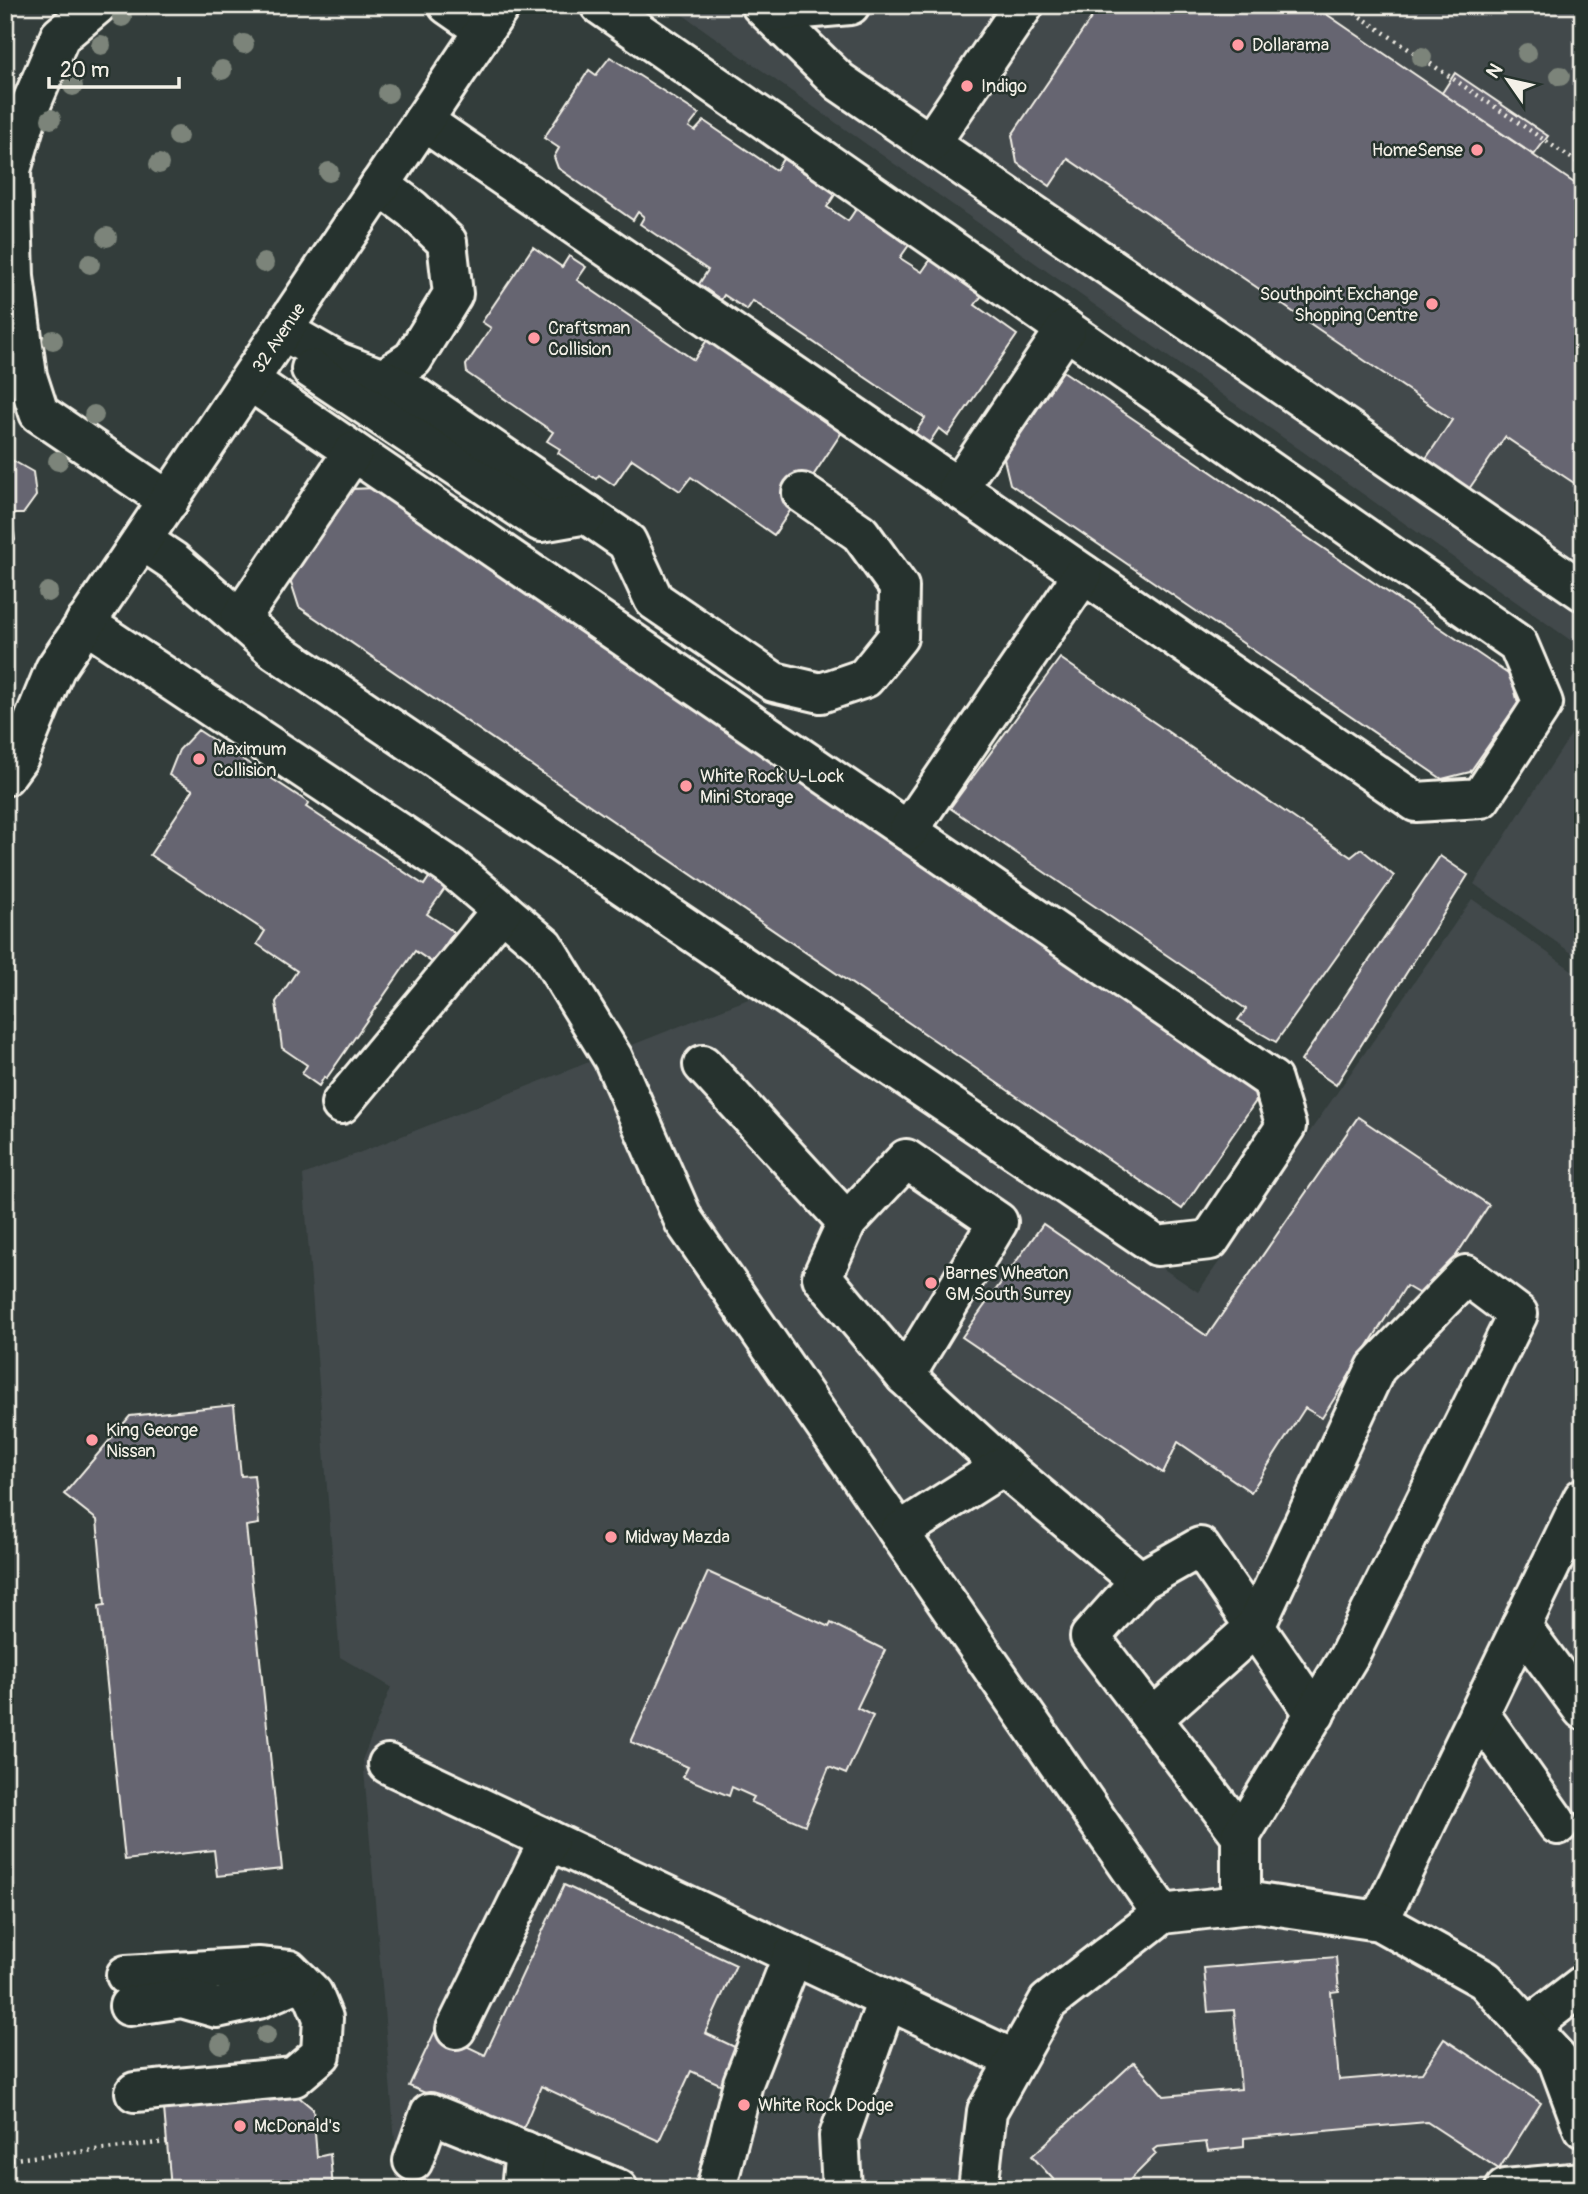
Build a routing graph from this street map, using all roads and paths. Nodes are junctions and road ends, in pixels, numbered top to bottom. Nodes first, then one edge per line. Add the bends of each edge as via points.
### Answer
1 (97, 5) edge
2 (448, 5) edge
3 (600, 5) edge
4 (850, 5) edge
5 (1024, 5) edge
6 (1343, 5) edge
7 (765, 9) edge
8 (492, 18) edge
9 (423, 121) junction
10 (930, 144) junction
11 (1583, 166) edge
12 (380, 185) junction
13 (1066, 329) junction
14 (279, 337) junction
15 (383, 379) junction
16 (250, 381) junction
17 (353, 452) junction
18 (958, 488) junction
19 (802, 492) dead end
20 (169, 502) junction
21 (587, 514) junction
22 (142, 541) junction
23 (1083, 573) junction
24 (1583, 591) edge
25 (240, 619) junction
26 (85, 623) junction
27 (55, 669) junction
28 (5, 719) edge
29 (5, 776) edge
30 (908, 831) junction
31 (502, 910) junction
32 (703, 1065) dead end
33 (341, 1104) dead end
34 (847, 1222) junction
35 (905, 1376) junction
36 (1003, 1465) junction
37 (1583, 1498) edge
38 (899, 1532) junction
39 (1140, 1581) junction
40 (1521, 1626) junction
41 (1255, 1627) junction
42 (1583, 1710) edge
43 (1479, 1713) junction
44 (1315, 1714) junction
45 (1152, 1719) junction
46 (388, 1763) dead end
47 (1558, 1825) dead end
48 (1241, 1835) junction
49 (549, 1840) junction
50 (1241, 1904) junction
51 (1162, 1913) junction
52 (1379, 1921) junction
53 (793, 1955) junction
54 (1583, 1985) edge
55 (127, 1990) dead end
56 (887, 2000) junction
57 (1528, 2027) junction
58 (456, 2029) dead end
59 (1015, 2060) junction
60 (135, 2092) dead end
61 (1583, 2128) edge
62 (167, 2142) dead end
63 (525, 2151) junction
64 (5, 2160) edge
65 (413, 2161) dead end
66 (1583, 2182) edge
67 (521, 2189) edge
68 (618, 2189) edge
69 (716, 2189) edge
70 (842, 2189) edge
71 (978, 2189) edge
72 (1506, 2189) edge

1 - 20 street via 61,36 29,109 11,170 14,276 27,376 38,413
2 - 8 street
3 - 13 street
4 - 7 street
5 - 10 street
6 - 11 path
7 - 10 street via 840,82
8 - 9 street, 32 Avenue
9 - 12 street, 32 Avenue
9 - 18 street
10 - 24 street
12 - 14 street, 32 Avenue
12 - 15 street via 447,242 453,294 413,359
13 - 18 street
13 - 23 street via 1518,644 1543,703 1481,798 1416,802
14 - 15 street
14 - 16 street, 32 Avenue
14 - 21 street via 541,523
15 - 21 street
16 - 17 street
16 - 20 street, 32 Avenue
17 - 25 street
17 - 30 street
18 - 23 street
19 - 21 street via 860,533 899,587 898,637 865,678 821,693 774,682 654,600 627,542
20 - 22 street, 32 Avenue
22 - 25 street via 173,561
22 - 26 street, 32 Avenue
23 - 30 street
25 - 30 street via 275,650 1157,1246 1210,1240 1286,1126 1272,1080
26 - 27 street, 32 Avenue
26 - 31 street via 451,867
27 - 28 street, 32 Avenue
27 - 29 street, 32 Avenue via 19,757
31 - 33 street
31 - 38 street via 544,946 613,1058 684,1220
32 - 34 street
34 - 35 street via 822,1277
34 - 35 street via 906,1159 998,1222
35 - 36 street
36 - 38 street
36 - 39 street
37 - 40 street
38 - 51 street
39 - 41 street via 1200,1547
39 - 45 street via 1090,1637
40 - 42 street
40 - 43 street
41 - 44 street
41 - 44 street via 1376,1368 1466,1275 1517,1314 1349,1656
41 - 45 street
43 - 47 street
43 - 52 street
44 - 48 street
45 - 48 street
46 - 49 street
48 - 50 street
49 - 53 street
49 - 58 street
50 - 51 street
50 - 52 street
51 - 59 street via 1048,2002
52 - 57 street via 1485,1980
53 - 56 street
53 - 69 street via 744,2083
54 - 57 street
55 - 60 street via 258,1966 289,1970 313,1994 323,2018 321,2054 294,2077
56 - 59 street
56 - 70 street via 839,2136
57 - 61 street via 1557,2058
59 - 71 street via 987,2111
62 - 64 path
63 - 65 street via 430,2113
63 - 67 street
63 - 68 street
66 - 72 street

